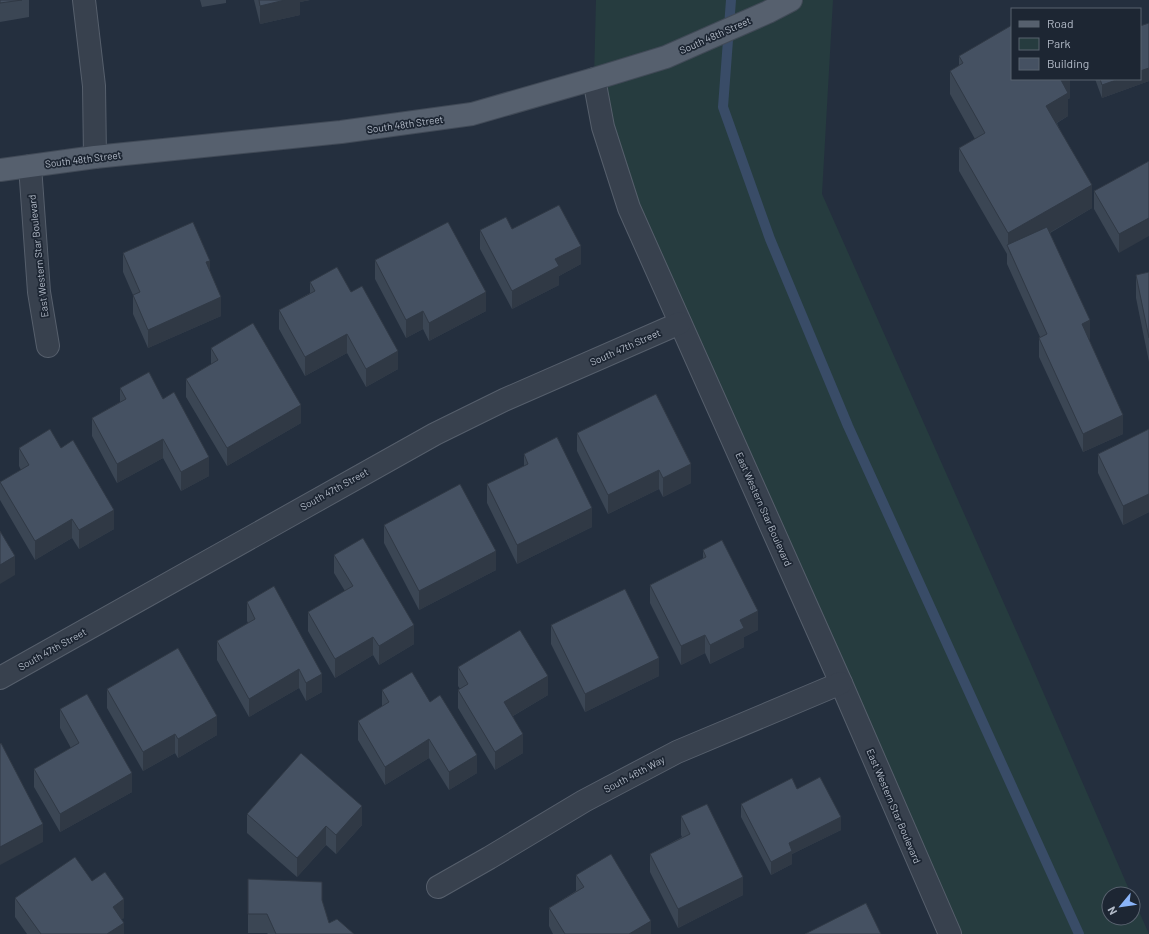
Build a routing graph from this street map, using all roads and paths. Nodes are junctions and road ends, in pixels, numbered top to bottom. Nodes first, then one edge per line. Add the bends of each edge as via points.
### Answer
1 (84, 0) edge
2 (791, 0) edge
3 (594, 79) junction
4 (95, 157) junction
5 (30, 166) junction
6 (0, 170) edge
7 (680, 323) junction
8 (48, 346) dead end
9 (0, 678) edge
10 (841, 683) junction
11 (438, 887) dead end
12 (950, 934) edge

1 - 4 street via 94,86
2 - 3 main road, South 48th Street via 666,57
3 - 4 main road, South 48th Street via 472,114 341,132
3 - 7 street, East Western Star Boulevard via 603,127 629,208
4 - 5 main road, South 48th Street
5 - 6 main road, South 48th Street
5 - 8 street, East Western Star Boulevard via 40,292
7 - 9 street, South 47th Street via 504,400 434,434
7 - 10 street, East Western Star Boulevard
10 - 11 street, South 46th Way via 677,752 584,800
10 - 12 street, East Western Star Boulevard

